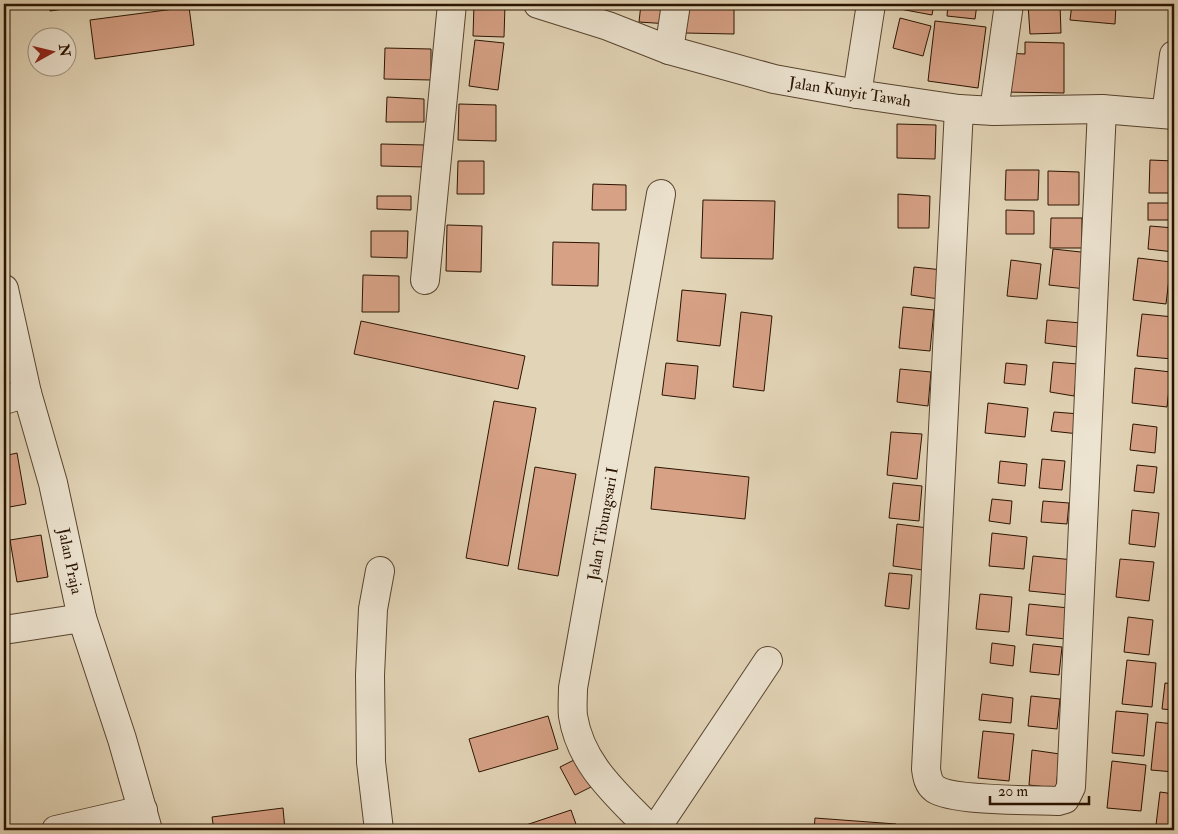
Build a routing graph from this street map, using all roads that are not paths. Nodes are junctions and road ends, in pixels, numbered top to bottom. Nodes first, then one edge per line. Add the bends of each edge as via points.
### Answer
1 (452, 4) edge
2 (538, 4) edge
3 (676, 4) edge
4 (871, 4) edge
5 (1009, 4) edge
6 (610, 15) edge
7 (669, 50) junction
8 (1174, 56) edge
9 (857, 94) junction
10 (960, 109) junction
11 (1102, 110) junction
12 (994, 111) junction
13 (1170, 115) edge
14 (661, 194) dead end
15 (425, 280) dead end
16 (4, 289) edge
17 (15, 397) edge
18 (380, 571) dead end
19 (82, 618) junction
20 (4, 630) edge
21 (768, 661) dead end
22 (145, 820) edge
23 (56, 830) edge
24 (379, 830) edge
25 (653, 830) edge

1 - 15 street
2 - 6 street, Jalan Kunyit Tawah
3 - 7 street
4 - 9 street
5 - 12 street
6 - 7 street, Jalan Kunyit Tawah
7 - 9 street, Jalan Kunyit Tawah via 774,79
8 - 13 street
9 - 10 street, Jalan Kunyit Tawah
10 - 11 street via 926,768 928,780 935,789 956,796 1058,801 1065,799 1071,787
10 - 12 street, Jalan Kunyit Tawah
11 - 12 street, Jalan Kunyit Tawah
11 - 13 street, Jalan Kunyit Tawah
14 - 25 street, Jalan Tibungsari I via 573,688 573,715 582,748 593,768
16 - 17 street, Jalan Praja
17 - 19 street, Jalan Praja via 53,483
18 - 24 street via 373,609 370,675 371,762
19 - 20 street
19 - 22 street, Jalan Praja
21 - 25 street
22 - 23 street

